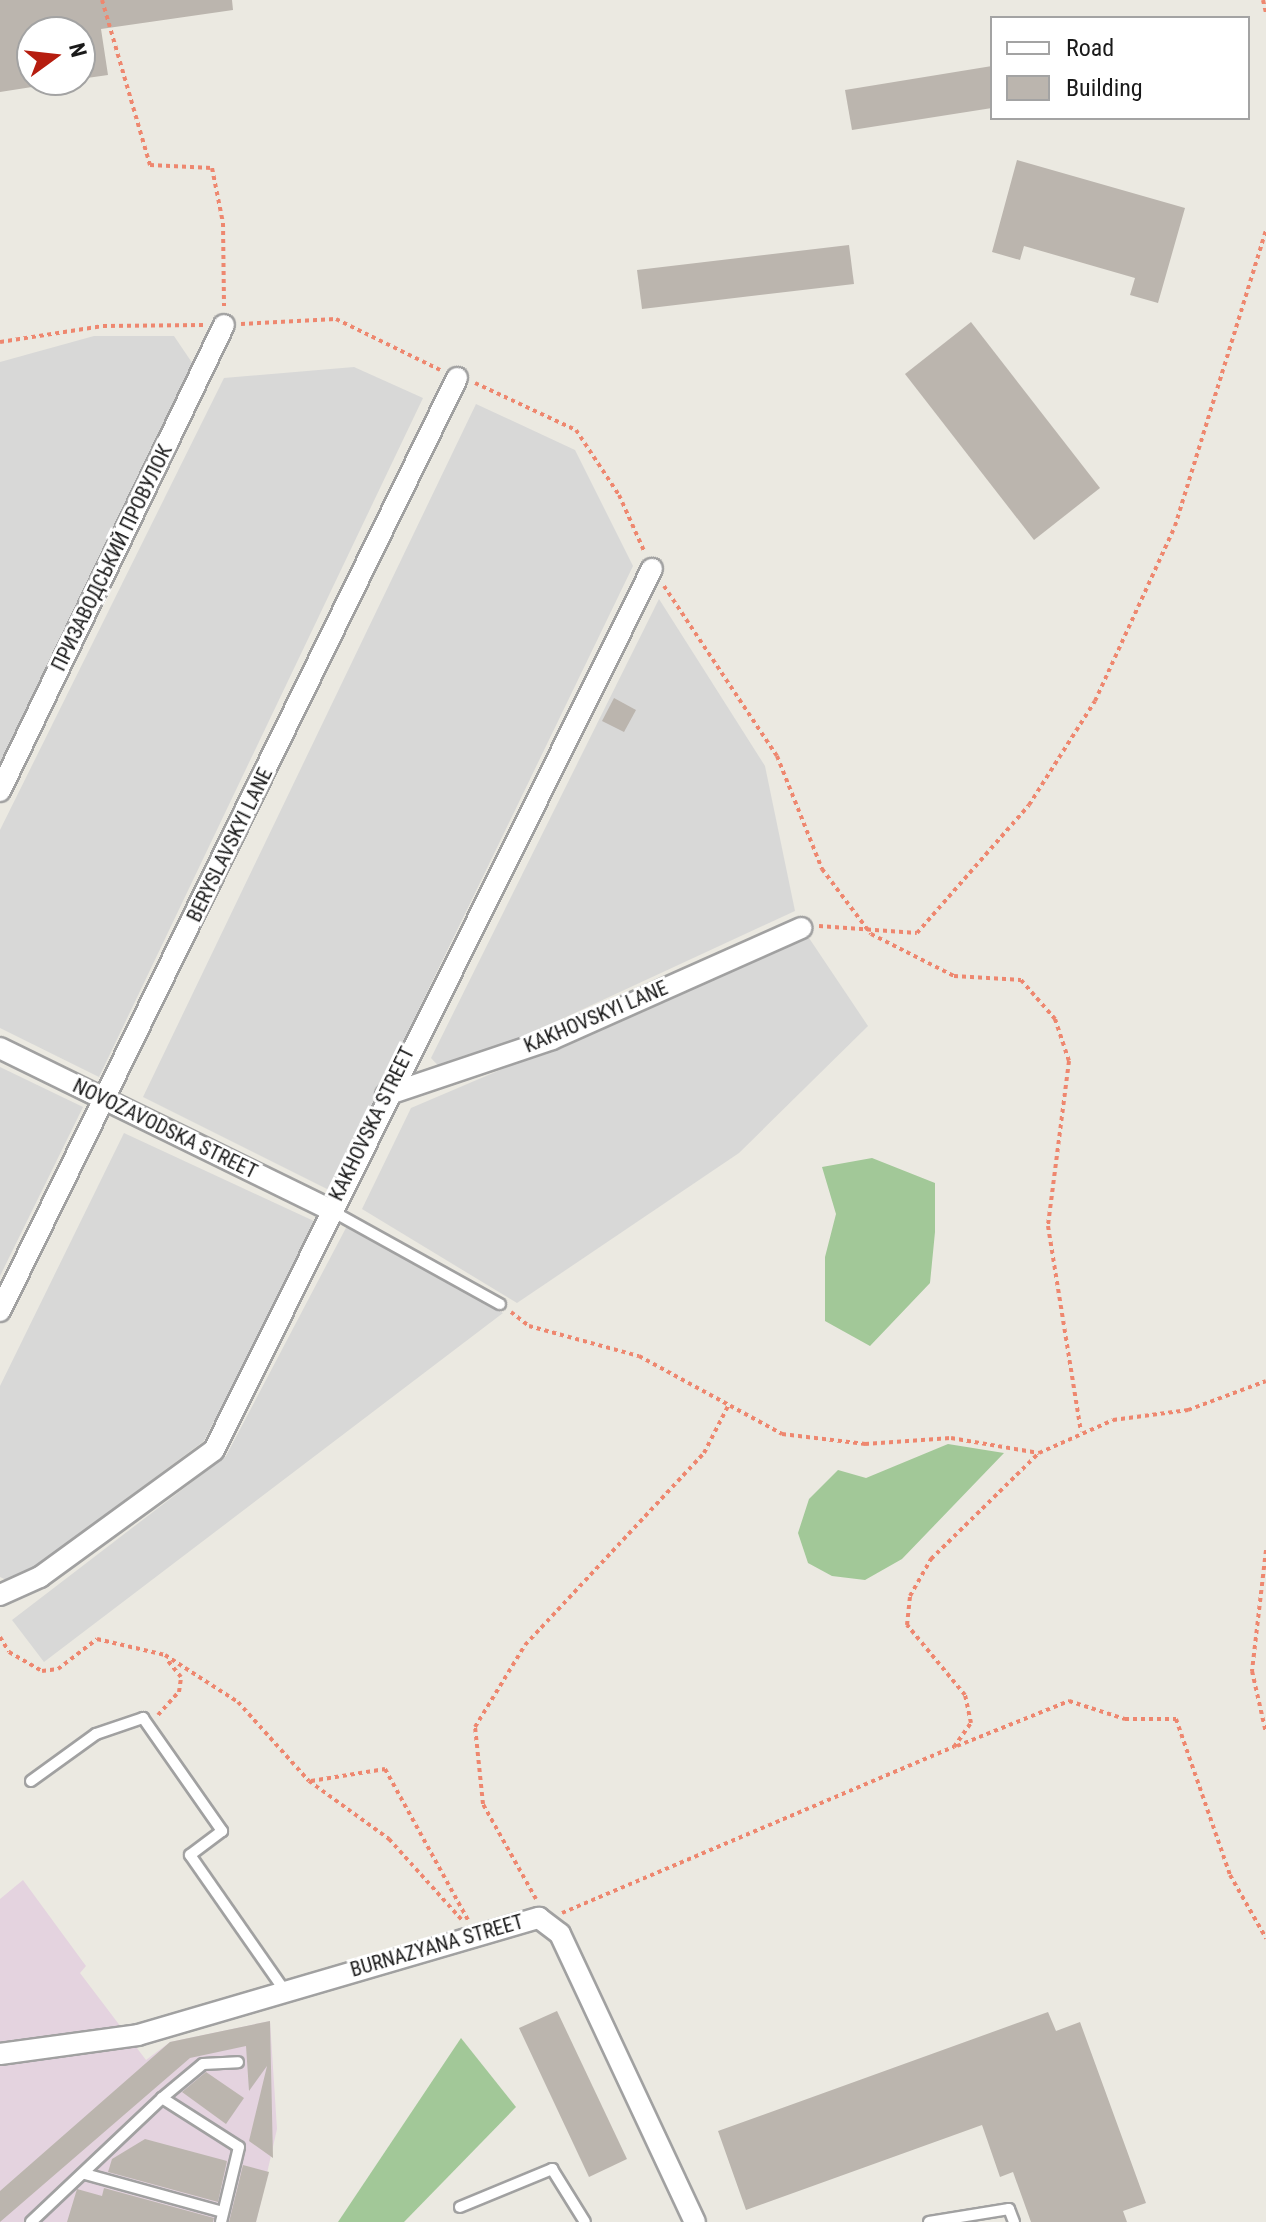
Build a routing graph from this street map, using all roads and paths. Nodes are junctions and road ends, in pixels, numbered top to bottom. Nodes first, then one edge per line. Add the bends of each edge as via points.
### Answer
1 (102, 0) edge
2 (1263, 0) edge
3 (1266, 13) edge
4 (1266, 231) edge
5 (224, 325) junction
6 (0, 342) edge
7 (457, 378) junction
8 (652, 569) junction
9 (0, 791) edge
10 (801, 928) joint
11 (871, 934) junction
12 (0, 1048) edge
13 (386, 1095) junction
14 (106, 1101) junction
15 (330, 1210) junction
16 (500, 1304) joint
17 (0, 1311) edge
18 (1266, 1381) edge
19 (728, 1406) junction
20 (1081, 1431) junction
21 (1039, 1453) junction
22 (1266, 1550) edge
23 (1, 1593) edge
24 (0, 1637) edge
25 (165, 1655) junction
26 (148, 1724) junction
27 (1266, 1733) edge
28 (954, 1747) junction
29 (31, 1781) dead end
30 (309, 1781) junction
31 (547, 1920) junction
32 (475, 1933) junction
33 (1266, 1938) edge
34 (285, 1991) junction
35 (0, 2054) edge
36 (238, 2062) dead end
37 (162, 2098) junction
38 (85, 2174) junction
39 (460, 2207) dead end
40 (222, 2217) edge
41 (31, 2222) edge
42 (585, 2222) edge
43 (695, 2222) edge
44 (929, 2222) edge
45 (1014, 2222) edge

1 - 5 path via 150,165 212,168 223,223
2 - 3 path
4 - 11 path via 1175,526 1095,701 1029,805 917,933
5 - 6 path via 103,326
5 - 7 path via 336,319
5 - 9 street, ПРИЗАВОДСЬКИЙ ПРОВУЛОК
7 - 8 path via 508,392 576,430 619,495
7 - 14 street, BERYSLAVSKYI LANE
8 - 11 path via 777,756 822,869
8 - 13 street, KAKHOVSKA STREET
10 - 11 path
10 - 13 street, KAKHOVSKYI LANE via 552,1039
11 - 20 path via 954,976 1021,980 1055,1019 1069,1061 1048,1226
12 - 14 street, NOVOZAVODSKA STREET
13 - 15 street, KAKHOVSKA STREET
14 - 15 street, NOVOZAVODSKA STREET
14 - 17 street, BERYSLAVSKYI LANE
15 - 16 lane
15 - 23 street, KAKHOVSKA STREET via 214,1450 40,1577
16 - 19 path via 529,1326 639,1356
18 - 20 path via 1188,1410
19 - 21 path via 782,1434 865,1444 951,1438
19 - 31 path via 704,1453 525,1645 475,1727 483,1804
20 - 21 path
21 - 28 path via 931,1559 910,1596 907,1625 965,1695 971,1723
22 - 27 path via 1252,1671
24 - 25 path via 9,1652 42,1671 58,1669 97,1639
25 - 26 path via 181,1677 179,1692
25 - 30 path via 238,1702
26 - 29 lane via 143,1718 96,1734
26 - 34 lane via 222,1831 190,1855
28 - 31 path
28 - 33 path via 1069,1701 1125,1719 1176,1719 1230,1875
30 - 32 path via 389,1839
30 - 32 path via 385,1769
31 - 32 street, BURNAZYANA STREET
31 - 43 street, BURNAZYANA STREET
32 - 34 street, BURNAZYANA STREET
34 - 35 street, BURNAZYANA STREET via 138,2035
36 - 37 lane via 203,2064
37 - 38 lane
37 - 40 lane via 239,2147
38 - 40 lane
38 - 41 lane
39 - 42 lane via 552,2169
44 - 45 lane via 1009,2209

